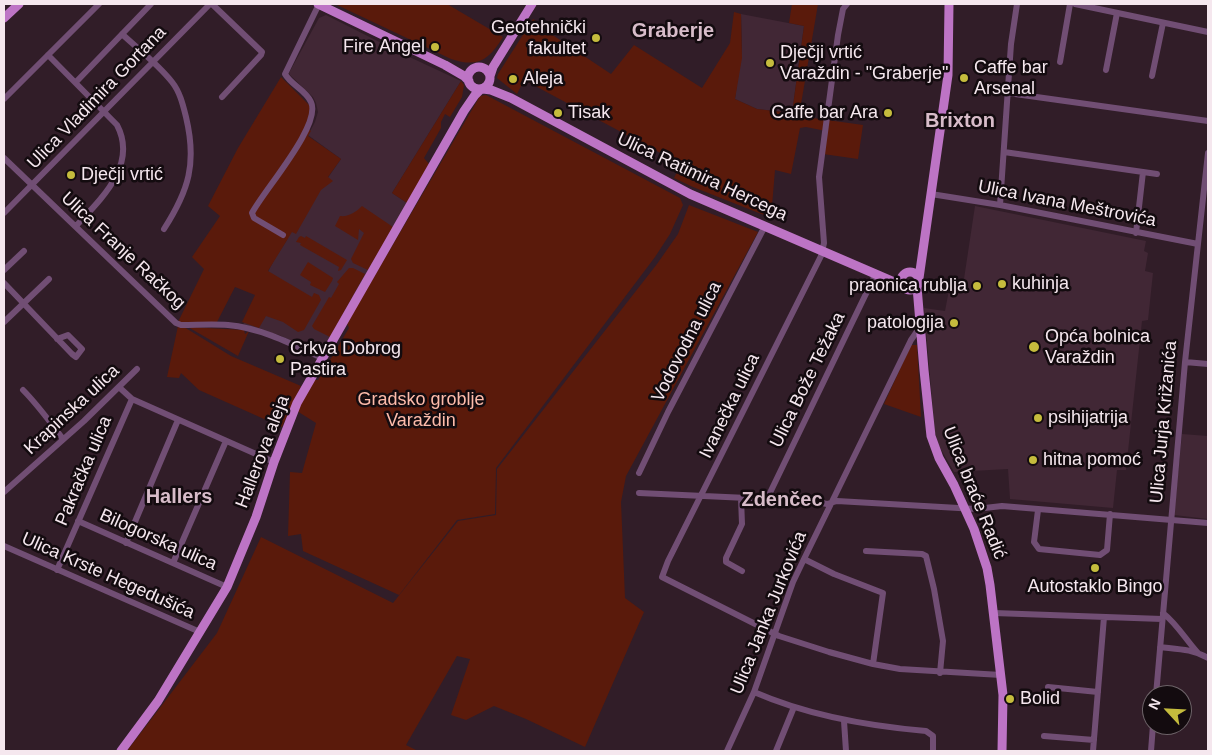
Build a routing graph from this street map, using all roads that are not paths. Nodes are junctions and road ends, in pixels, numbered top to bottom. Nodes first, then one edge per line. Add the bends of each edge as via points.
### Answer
1 (19, 4) edge
2 (99, 4) edge
3 (151, 4) edge
4 (211, 4) edge
5 (319, 4) edge
6 (532, 4) edge
7 (847, 4) edge
8 (949, 4) edge
9 (1017, 4) edge
10 (1070, 4) edge
11 (1075, 4) edge
12 (1117, 13) junction
13 (4, 18) edge
14 (1163, 23) junction
15 (1208, 32) edge
16 (122, 34) junction
17 (506, 46) junction
18 (48, 55) junction
19 (1060, 62) dead end
20 (152, 63) junction
21 (446, 65) junction
22 (477, 68) junction
23 (1106, 70) dead end
24 (1152, 76) dead end
25 (490, 77) junction
26 (76, 82) junction
27 (469, 83) junction
28 (482, 89) junction
29 (1008, 93) junction
30 (222, 97) dead end
31 (511, 98) junction
32 (4, 100) edge
33 (464, 111) junction
34 (105, 112) junction
35 (1208, 121) edge
36 (1004, 152) junction
37 (1208, 153) edge
38 (4, 158) edge
39 (1143, 172) junction
40 (1157, 174) dead end
41 (32, 186) junction
42 (930, 194) junction
43 (1000, 205) junction
44 (4, 213) edge
45 (76, 226) junction
46 (765, 226) junction
47 (164, 228) dead end
48 (1136, 233) junction
49 (283, 235) dead end
50 (1198, 244) junction
51 (823, 251) junction
52 (922, 251) junction
53 (24, 252) dead end
54 (4, 270) edge
55 (905, 273) junction
56 (879, 275) junction
57 (49, 279) dead end
58 (918, 282) junction
59 (4, 283) edge
60 (904, 288) junction
61 (23, 304) junction
62 (918, 306) junction
63 (4, 322) edge
64 (920, 326) junction
65 (57, 339) dead end
66 (322, 358) junction
67 (1185, 362) junction
68 (1208, 364) edge
69 (137, 369) dead end
70 (120, 388) junction
71 (23, 390) dead end
72 (132, 399) junction
73 (178, 420) junction
74 (63, 438) junction
75 (226, 441) junction
76 (274, 462) junction
77 (639, 473) dead end
78 (4, 492) edge
79 (639, 493) dead end
80 (701, 497) junction
81 (741, 498) junction
82 (767, 499) junction
83 (832, 502) junction
84 (965, 508) junction
85 (1038, 510) junction
86 (1110, 514) junction
87 (1170, 520) junction
88 (78, 521) junction
89 (1208, 523) edge
90 (126, 542) junction
91 (4, 546) edge
92 (866, 551) dead end
93 (804, 559) junction
94 (173, 563) junction
95 (58, 570) junction
96 (742, 571) dead end
97 (227, 587) junction
98 (994, 613) junction
99 (1163, 616) junction
100 (1104, 617) junction
101 (200, 632) junction
102 (776, 634) junction
103 (1160, 647) junction
104 (1198, 653) junction
105 (1208, 658) edge
106 (873, 664) junction
107 (940, 673) junction
108 (1001, 675) junction
109 (1157, 685) edge
110 (1048, 687) dead end
111 (754, 692) junction
112 (1098, 692) junction
113 (794, 707) junction
114 (844, 721) junction
115 (1152, 735) edge
116 (1044, 736) dead end
117 (1094, 740) junction
118 (121, 751) edge
119 (727, 751) edge
120 (776, 751) edge
121 (846, 751) edge
122 (933, 751) edge
123 (1002, 751) edge
124 (1093, 751) edge
125 (1151, 751) edge

1 - 13 main road
2 - 18 street
3 - 16 street
4 - 20 street, Ulica Vladimira Gortana
4 - 30 street via 262,52
5 - 21 main road
5 - 49 street via 285,71 311,102 312,117 304,135 252,212 254,218
6 - 17 main road
7 - 51 street via 838,35 819,177
8 - 42 main road, Ulica braće Radić via 948,75
9 - 29 street
10 - 19 street
11 - 12 street
12 - 14 street
12 - 23 street
14 - 15 street
14 - 24 street
16 - 20 street
16 - 26 street
17 - 22 main road via 489,64
17 - 25 main road
18 - 26 street
18 - 32 street
20 - 34 street, Ulica Vladimira Gortana
20 - 47 street via 172,82 180,96 190,134 191,162 186,187 179,206
21 - 22 main road via 466,70
21 - 27 main road
22 - 25 main road via 487,70
22 - 27 main road via 469,75
25 - 28 main road via 488,85
25 - 31 main road, Ulica Ratimira Hercega
26 - 34 street
27 - 28 main road via 475,89
27 - 33 main road, Hallerova aleja via 470,94
28 - 31 main road, Ulica Ratimira Hercega
28 - 33 main road, Hallerova aleja
29 - 35 street
29 - 36 street
31 - 46 main road, Ulica Ratimira Hercega via 676,187
33 - 66 main road, Hallerova aleja
34 - 41 street, Ulica Vladimira Gortana
34 - 45 street via 122,134 121,162 115,180
36 - 39 street
36 - 43 street
37 - 50 street, Ulica Jurja Križanića
38 - 41 street, Ulica Franje Račkog
39 - 40 street
39 - 48 street
41 - 44 street, Ulica Vladimira Gortana
41 - 45 street, Ulica Franje Račkog
42 - 43 street, Ulica Ivana Meštrovića
42 - 52 main road, Ulica braće Radić
43 - 48 street, Ulica Ivana Meštrovića
45 - 66 street, Ulica Franje Račkog via 181,325 228,325 248,329
46 - 51 main road, Ulica Ratimira Hercega
46 - 77 street, Vodovodna ulica
48 - 50 street, Ulica Ivana Meštrovića
50 - 67 street, Ulica Jurja Križanića
51 - 56 main road, Ulica Ratimira Hercega
51 - 80 street, Ivanečka ulica
52 - 55 main road, Ulica braće Radić via 913,269
52 - 58 main road, Ulica braće Radić
53 - 54 street
55 - 56 main road
55 - 58 main road via 915,273
55 - 60 main road via 901,278
56 - 60 main road, Ulica Ratimira Hercega
56 - 82 street, Ulica Bože Težaka
57 - 61 street
58 - 60 main road via 913,290
58 - 62 main road, Ulica braće Radić
59 - 61 street
60 - 62 main road, Ulica braće Radić
61 - 63 street
61 - 65 street
62 - 64 main road, Ulica braće Radić
64 - 83 street, Ulica Janka Jurkovića
64 - 84 main road, Ulica braće Radić via 931,436
66 - 76 main road, Hallerova aleja via 294,409
67 - 68 street
67 - 87 street, Ulica Jurja Križanića
69 - 70 street, Krapinska ulica
70 - 72 street
70 - 74 street, Krapinska ulica
71 - 74 street
72 - 73 street
72 - 88 street, Pakračka ulica
73 - 75 street
73 - 90 street
74 - 78 street, Krapinska ulica
75 - 76 street
75 - 94 street
76 - 97 main road, Hallerova aleja via 256,517
79 - 80 street
80 - 81 street
80 - 102 street, Ivanečka ulica via 662,577
81 - 82 street
81 - 96 street via 742,524 726,562
82 - 83 street
83 - 84 street
83 - 93 street, Ulica Janka Jurkovića
84 - 85 street via 1002,506
84 - 98 main road, Ulica braće Radić via 987,568
85 - 86 street
85 - 86 street via 1034,542 1039,549 1100,555 1107,550
86 - 87 street
87 - 89 street
87 - 99 street, Ulica Jurja Križanića
88 - 90 street, Bilogorska ulica
88 - 95 street, Pakračka ulica
90 - 94 street, Bilogorska ulica
91 - 95 street, Ulica Krste Hegedušića
92 - 107 street via 926,556 943,641
93 - 102 street, Ulica Janka Jurkovića
93 - 106 street via 884,593
94 - 97 street, Bilogorska ulica
95 - 101 street, Ulica Krste Hegedušića
97 - 101 main road, Hallerova aleja
98 - 100 street
98 - 108 main road, Ulica braće Radić
99 - 100 street
99 - 103 street, Ulica Jurja Križanića
99 - 104 street via 1170,619
100 - 112 street
101 - 118 main road, Hallerova aleja via 158,701
102 - 106 street
102 - 111 street, Ulica Janka Jurkovića
103 - 104 street
103 - 109 street, Ulica Jurja Križanića
104 - 105 street
106 - 107 street
107 - 108 street
108 - 123 main road, Ulica braće Radić
110 - 112 street
111 - 113 street
111 - 119 street, Ulica Janka Jurkovića
112 - 117 street
113 - 114 street
113 - 120 street
114 - 121 street
114 - 122 street via 930,733
115 - 125 street
116 - 117 street
117 - 124 street

